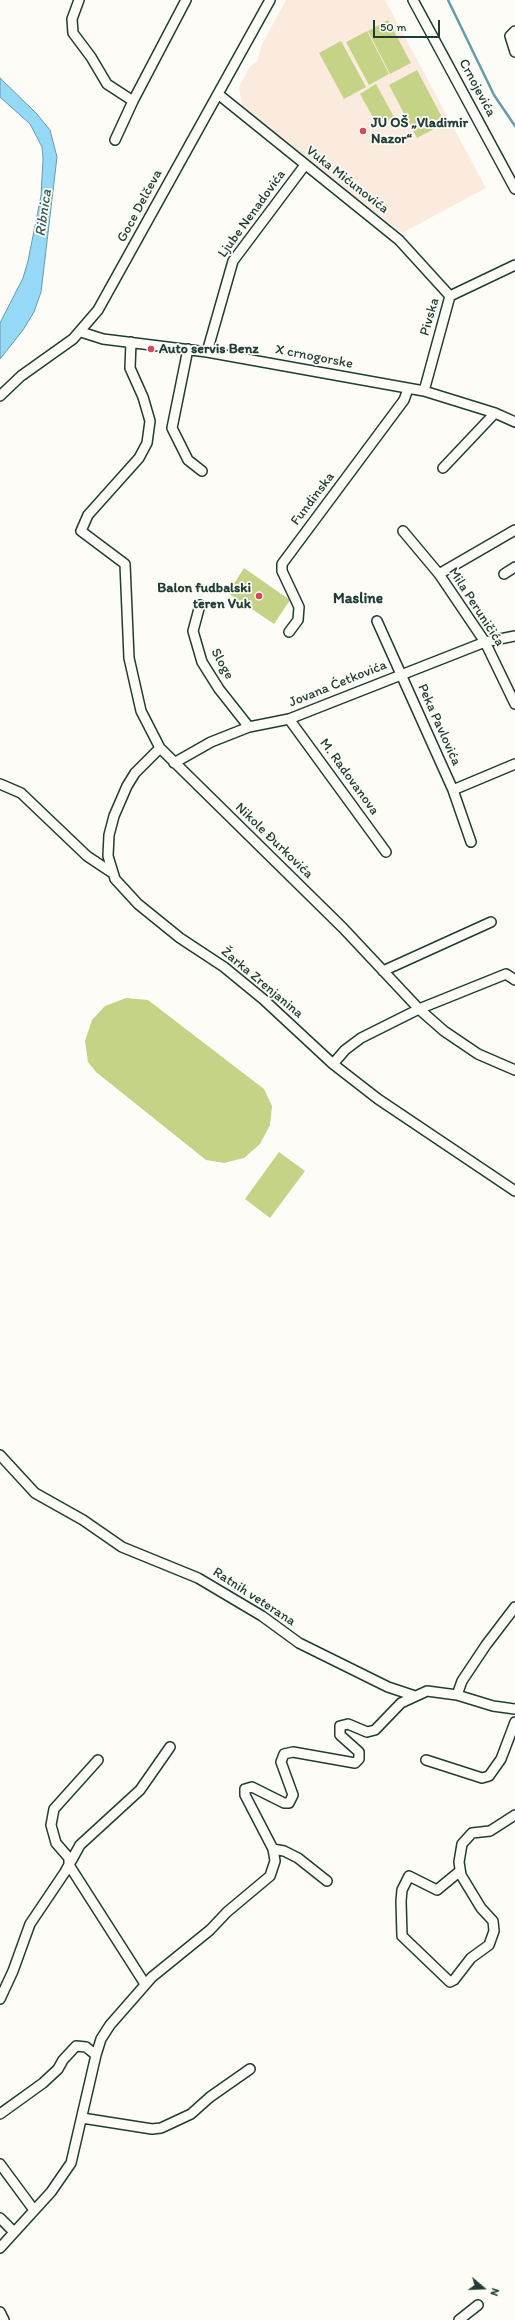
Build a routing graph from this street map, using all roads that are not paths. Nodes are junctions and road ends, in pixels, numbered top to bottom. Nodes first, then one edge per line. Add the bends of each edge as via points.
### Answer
1 (79, 0) edge
2 (186, 0) edge
3 (270, 0) edge
4 (414, 0) edge
5 (515, 31) edge
6 (515, 52) edge
7 (218, 94) junction
8 (133, 101) junction
9 (115, 140) dead end
10 (305, 165) junction
11 (515, 189) edge
12 (515, 265) edge
13 (450, 296) junction
14 (81, 332) junction
15 (131, 342) junction
16 (188, 349) junction
17 (207, 352) junction
18 (408, 389) junction
19 (424, 391) junction
20 (0, 396) edge
21 (495, 413) junction
22 (515, 422) edge
23 (443, 468) dead end
24 (202, 471) dead end
25 (515, 530) edge
26 (403, 531) dead end
27 (515, 567) edge
28 (439, 574) junction
29 (504, 574) dead end
30 (200, 605) dead end
31 (377, 621) dead end
32 (289, 632) dead end
33 (515, 636) edge
34 (485, 642) junction
35 (401, 674) junction
36 (515, 704) edge
37 (289, 719) junction
38 (249, 727) junction
39 (160, 748) junction
40 (174, 762) junction
41 (515, 764) edge
42 (0, 784) edge
43 (453, 790) junction
44 (471, 842) dead end
45 (386, 852) dead end
46 (111, 872) junction
47 (491, 922) dead end
48 (383, 971) junction
49 (515, 980) edge
50 (419, 1009) junction
51 (333, 1064) junction
52 (515, 1070) edge
53 (515, 1191) edge
54 (0, 1456) edge
55 (515, 1606) edge
56 (457, 1695) junction
57 (415, 1696) junction
58 (515, 1709) edge
59 (515, 1722) edge
60 (170, 1747) dead end
61 (98, 1760) dead end
62 (426, 1760) dead end
63 (515, 1815) edge
64 (273, 1849) junction
65 (69, 1865) junction
66 (460, 1872) junction
67 (327, 1881) dead end
68 (145, 1984) junction
69 (0, 1999) edge
70 (96, 2055) junction
71 (250, 2069) dead end
72 (0, 2114) edge
73 (82, 2118) junction
74 (0, 2164) edge
75 (34, 2210) junction
76 (0, 2218) edge
77 (14, 2232) junction
78 (0, 2248) edge
79 (478, 2305) dead end
80 (0, 2312) edge
81 (4, 2320) edge
82 (459, 2320) edge

1 - 8 street via 72,19 73,33 107,84
2 - 8 street
3 - 7 street, Goce Delčeva
4 - 11 street, Crnojevića
5 - 6 street via 510,36
7 - 10 street, Vuka Mićunovića
7 - 14 street, Goce Delčeva via 135,246 98,310
8 - 9 street
10 - 13 street, Vuka Mićunovića via 399,240
10 - 17 street, Ljube Nenadovića via 233,261
12 - 13 street, Pivska
13 - 19 street, Pivska
14 - 15 street, X crnogorske via 103,339
14 - 20 street, Goce Delčeva via 21,376
15 - 16 street, X crnogorske
15 - 39 street, Nikole Đurkovića via 130,368 143,396 150,421 148,443 139,458 88,515 81,531 126,564 129,658 141,712
16 - 17 street, X crnogorske
16 - 24 street via 173,431 188,460
17 - 18 street, X crnogorske
18 - 19 street, X crnogorske
18 - 32 street, Fundinska via 404,400 282,564 282,570 299,607 298,620
19 - 21 street, X crnogorske
21 - 22 street, X crnogorske
21 - 23 street
25 - 28 street
26 - 28 street, Mila Peruničića
27 - 29 street
28 - 34 street, Mila Peruničića
30 - 38 street, Sloge via 193,631 202,662 219,689
31 - 35 street, Peka Pavlovića
33 - 34 street, Jovana Ćetkovića
34 - 35 street, Jovana Ćetkovića
34 - 36 street, Mila Peruničića
35 - 37 street, Jovana Ćetkovića
35 - 43 street, Peka Pavlovića
37 - 38 street, Jovana Ćetkovića
37 - 45 street, M. Radovanova
38 - 40 street, Jovana Ćetkovića via 211,742
39 - 40 street, Nikole Đurkovića
39 - 46 street via 135,773 120,801 109,835 108,856
40 - 48 street, Nikole Đurkovića via 343,928
41 - 43 street
42 - 46 street, Žarka Zrenjanina via 21,793 87,856
43 - 44 street, Peka Pavlovića
46 - 51 street, Žarka Zrenjanina via 138,904 263,999
47 - 48 street
48 - 50 street, Nikole Đurkovića
49 - 50 street via 506,974
50 - 51 street via 361,1038
50 - 52 street, Nikole Đurkovića via 444,1031 478,1054
51 - 53 street, Žarka Zrenjanina via 378,1099
54 - 57 street, Ratnih veterana via 35,1493 83,1520 122,1547 198,1578 262,1616 298,1643 388,1687
55 - 56 street via 462,1681
56 - 57 street, Ratnih veterana via 427,1692
56 - 58 street, Ratnih veterana via 493,1706
57 - 64 street via 401,1703 375,1730 367,1732 348,1724 340,1726 340,1735 359,1752 359,1759 355,1763 293,1752 284,1754 281,1762 293,1795 289,1803 252,1787 246,1789 244,1795
59 - 62 street via 490,1776 482,1778
60 - 65 street via 140,1790 80,1846
61 - 65 street via 51,1815 56,1843 69,1858
63 - 66 street via 490,1831 472,1833 465,1839 459,1855
64 - 67 street via 298,1858
64 - 68 street via 274,1867 267,1880
65 - 68 street
65 - 69 street via 30,1924
66 - 66 street via 481,1908 493,1921 494,1931 489,1945 471,1958 450,1982 402,1936 401,1901 402,1890 409,1876 437,1890
68 - 70 street via 105,2031
70 - 72 street via 86,2047 76,2046 43,2083
70 - 73 street
71 - 73 street via 191,2114 161,2128 152,2129
73 - 75 street via 71,2162 51,2192
74 - 75 street
75 - 77 street
76 - 77 street
77 - 78 street
79 - 82 street
80 - 81 street

